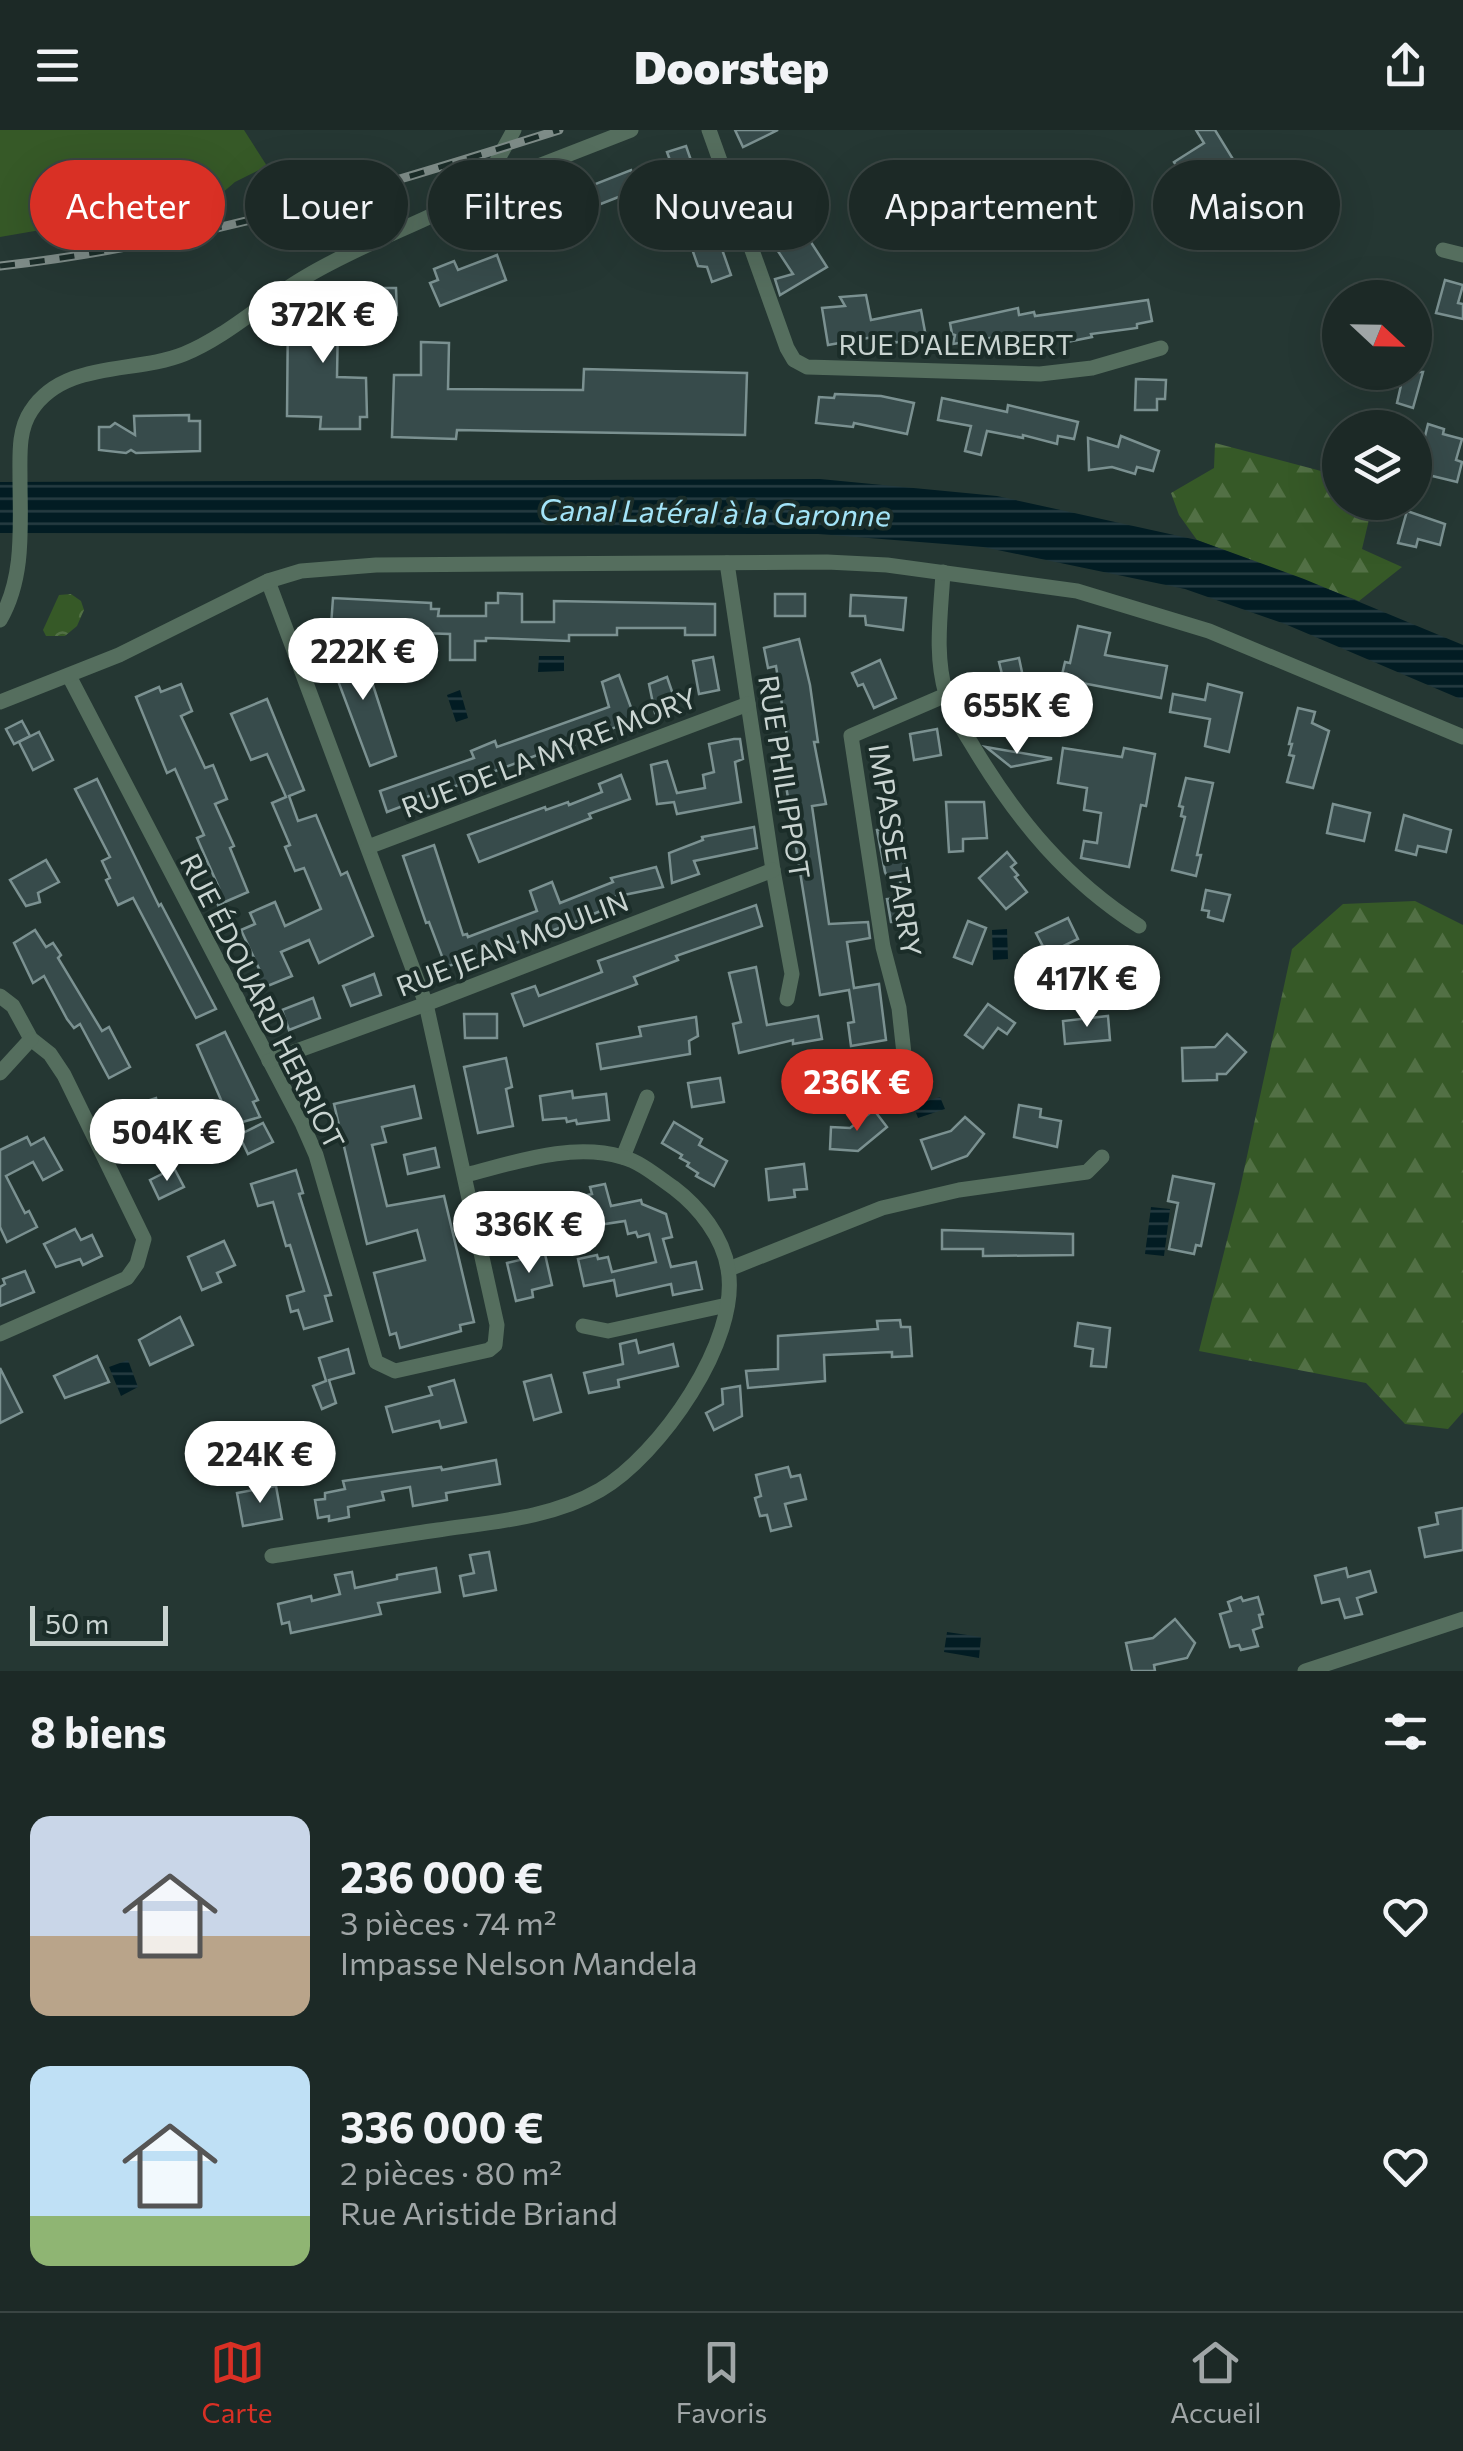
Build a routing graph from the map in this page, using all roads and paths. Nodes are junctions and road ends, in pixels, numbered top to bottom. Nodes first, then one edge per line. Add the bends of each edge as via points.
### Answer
1 (514, 130) edge
2 (631, 130) edge
3 (709, 130) edge
4 (497, 160) edge
5 (554, 160) edge
6 (428, 216) edge
7 (1442, 250) dead end
8 (1463, 255) edge
9 (1161, 348) dead end
10 (727, 563) junction
11 (943, 572) junction
12 (268, 581) junction
13 (1, 617) edge
14 (69, 676) junction
15 (946, 695) junction
16 (2, 700) edge
17 (748, 704) junction
18 (1463, 738) edge
19 (368, 847) junction
20 (772, 870) junction
21 (1139, 926) dead end
22 (0, 996) edge
23 (787, 998) dead end
24 (426, 1004) junction
25 (31, 1038) junction
26 (270, 1061) junction
27 (906, 1072) dead end
28 (0, 1073) edge
29 (647, 1096) dead end
30 (623, 1157) junction
31 (1102, 1157) dead end
32 (465, 1176) junction
33 (728, 1269) junction
34 (727, 1305) junction
35 (583, 1326) dead end
36 (0, 1334) edge
37 (272, 1556) dead end
38 (1463, 1619) edge
39 (1304, 1671) edge

1 - 4 street
2 - 5 street
3 - 9 street, RUE D'ALEMBERT via 787,348 807,367 1040,374 1092,368
6 - 13 street via 301,279 187,352 55,387 28,414 20,445 20,550
7 - 8 street
10 - 11 street via 887,564
10 - 12 street via 324,567
10 - 17 street, RUE PHILIPPOT
11 - 15 street via 939,655
11 - 18 street via 1047,585 1147,611
12 - 14 street
12 - 19 street
14 - 16 street
14 - 26 street, RUE ÉDOUARD HERRIOT
15 - 21 street via 987,769 1040,843 1099,900
15 - 27 street, IMPASSE TARRY via 851,736
17 - 19 street, RUE DE LA MYRE MORY
17 - 20 street, RUE PHILIPPOT
19 - 24 street
20 - 23 street, RUE PHILIPPOT via 792,974
20 - 24 street, RUE JEAN MOULIN
22 - 25 street via 14,1006
24 - 26 street, RUE JEAN MOULIN
24 - 32 street
25 - 28 street
25 - 36 street via 64,1075 142,1230 143,1250 119,1283
26 - 32 street, RUE ÉDOUARD HERRIOT via 316,1156 376,1362 395,1371 495,1345 497,1325
29 - 30 street
30 - 32 street via 551,1154
30 - 33 street via 692,1202
31 - 33 street via 1087,1172 882,1208
33 - 34 street
34 - 35 street via 608,1331
34 - 37 street via 705,1368 663,1433 602,1489 570,1505 500,1520
38 - 39 street

